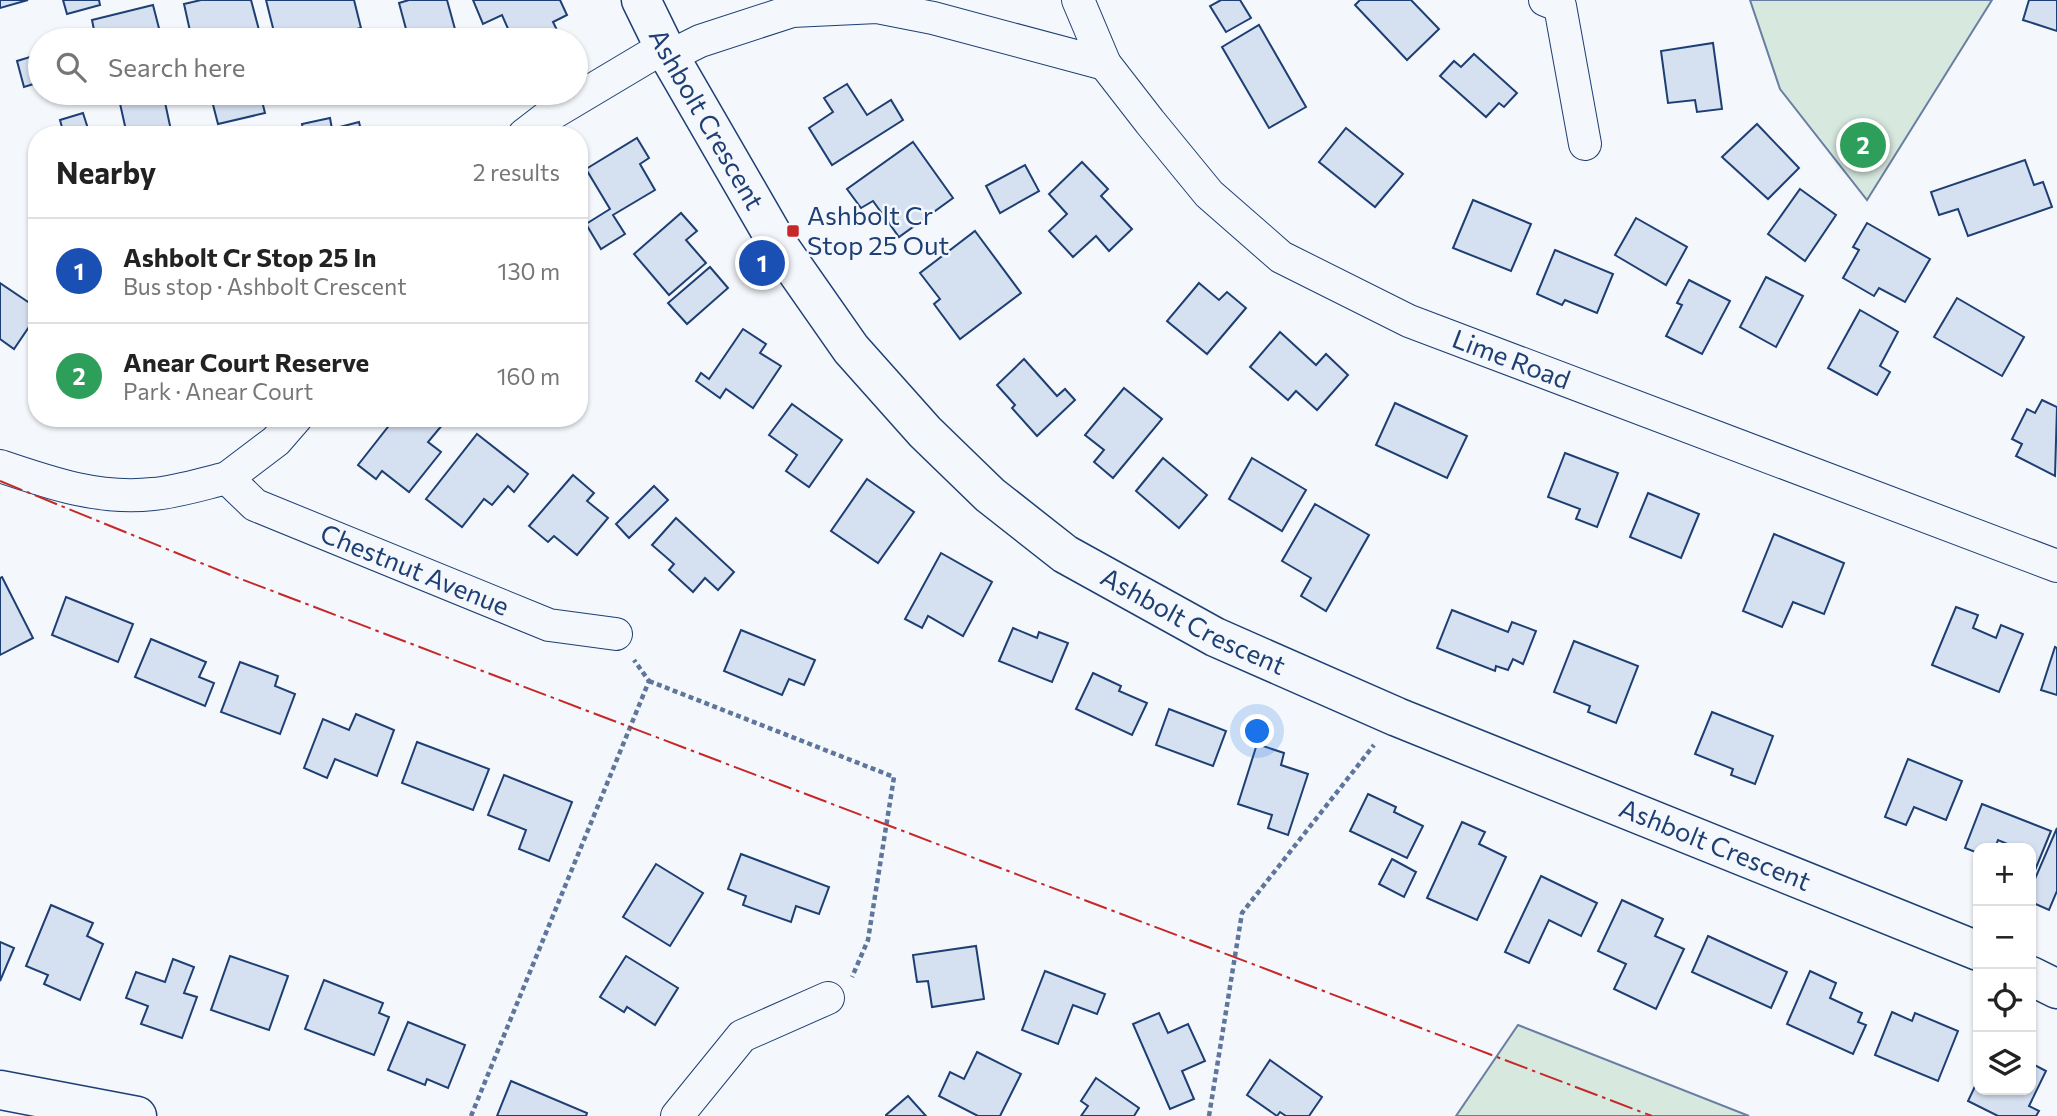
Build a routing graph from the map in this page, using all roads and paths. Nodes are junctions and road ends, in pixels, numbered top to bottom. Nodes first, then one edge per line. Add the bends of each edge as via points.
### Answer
1 (641, 0) edge
2 (1078, 0) edge
3 (1545, 0) edge
4 (667, 52) junction
5 (1105, 64) junction
6 (588, 95) edge
7 (569, 105) edge
8 (536, 126) edge
9 (1585, 144) dead end
10 (288, 427) edge
11 (0, 466) edge
12 (227, 478) junction
13 (2057, 566) edge
14 (615, 634) joint
15 (649, 681) junction
16 (1397, 717) junction
17 (1973, 949) edge
18 (2036, 978) edge
19 (2057, 989) edge
20 (828, 998) joint
21 (0, 1090) edge
22 (137, 1116) edge
23 (471, 1116) edge
24 (677, 1116) edge
25 (1209, 1116) edge

1 - 4 street, Ashbolt Crescent
2 - 5 street, Lime Road
3 - 9 street via 1560,6
4 - 5 street via 792,11 877,7
4 - 6 street
4 - 16 street, Ashbolt Crescent via 806,288 851,349 925,432 990,495 1065,554 1215,637
5 - 13 street, Lime Road via 1209,194 1281,257 1409,321
7 - 8 street
10 - 12 street
11 - 12 street via 57,486 106,495 153,494
12 - 14 street, Chestnut Avenue via 255,505 549,625
14 - 15 path
15 - 20 path via 894,776 868,940 851,979
15 - 23 path
16 - 17 street, Ashbolt Crescent
16 - 25 path via 1242,913
18 - 19 street
20 - 24 street via 742,1035
21 - 22 street

